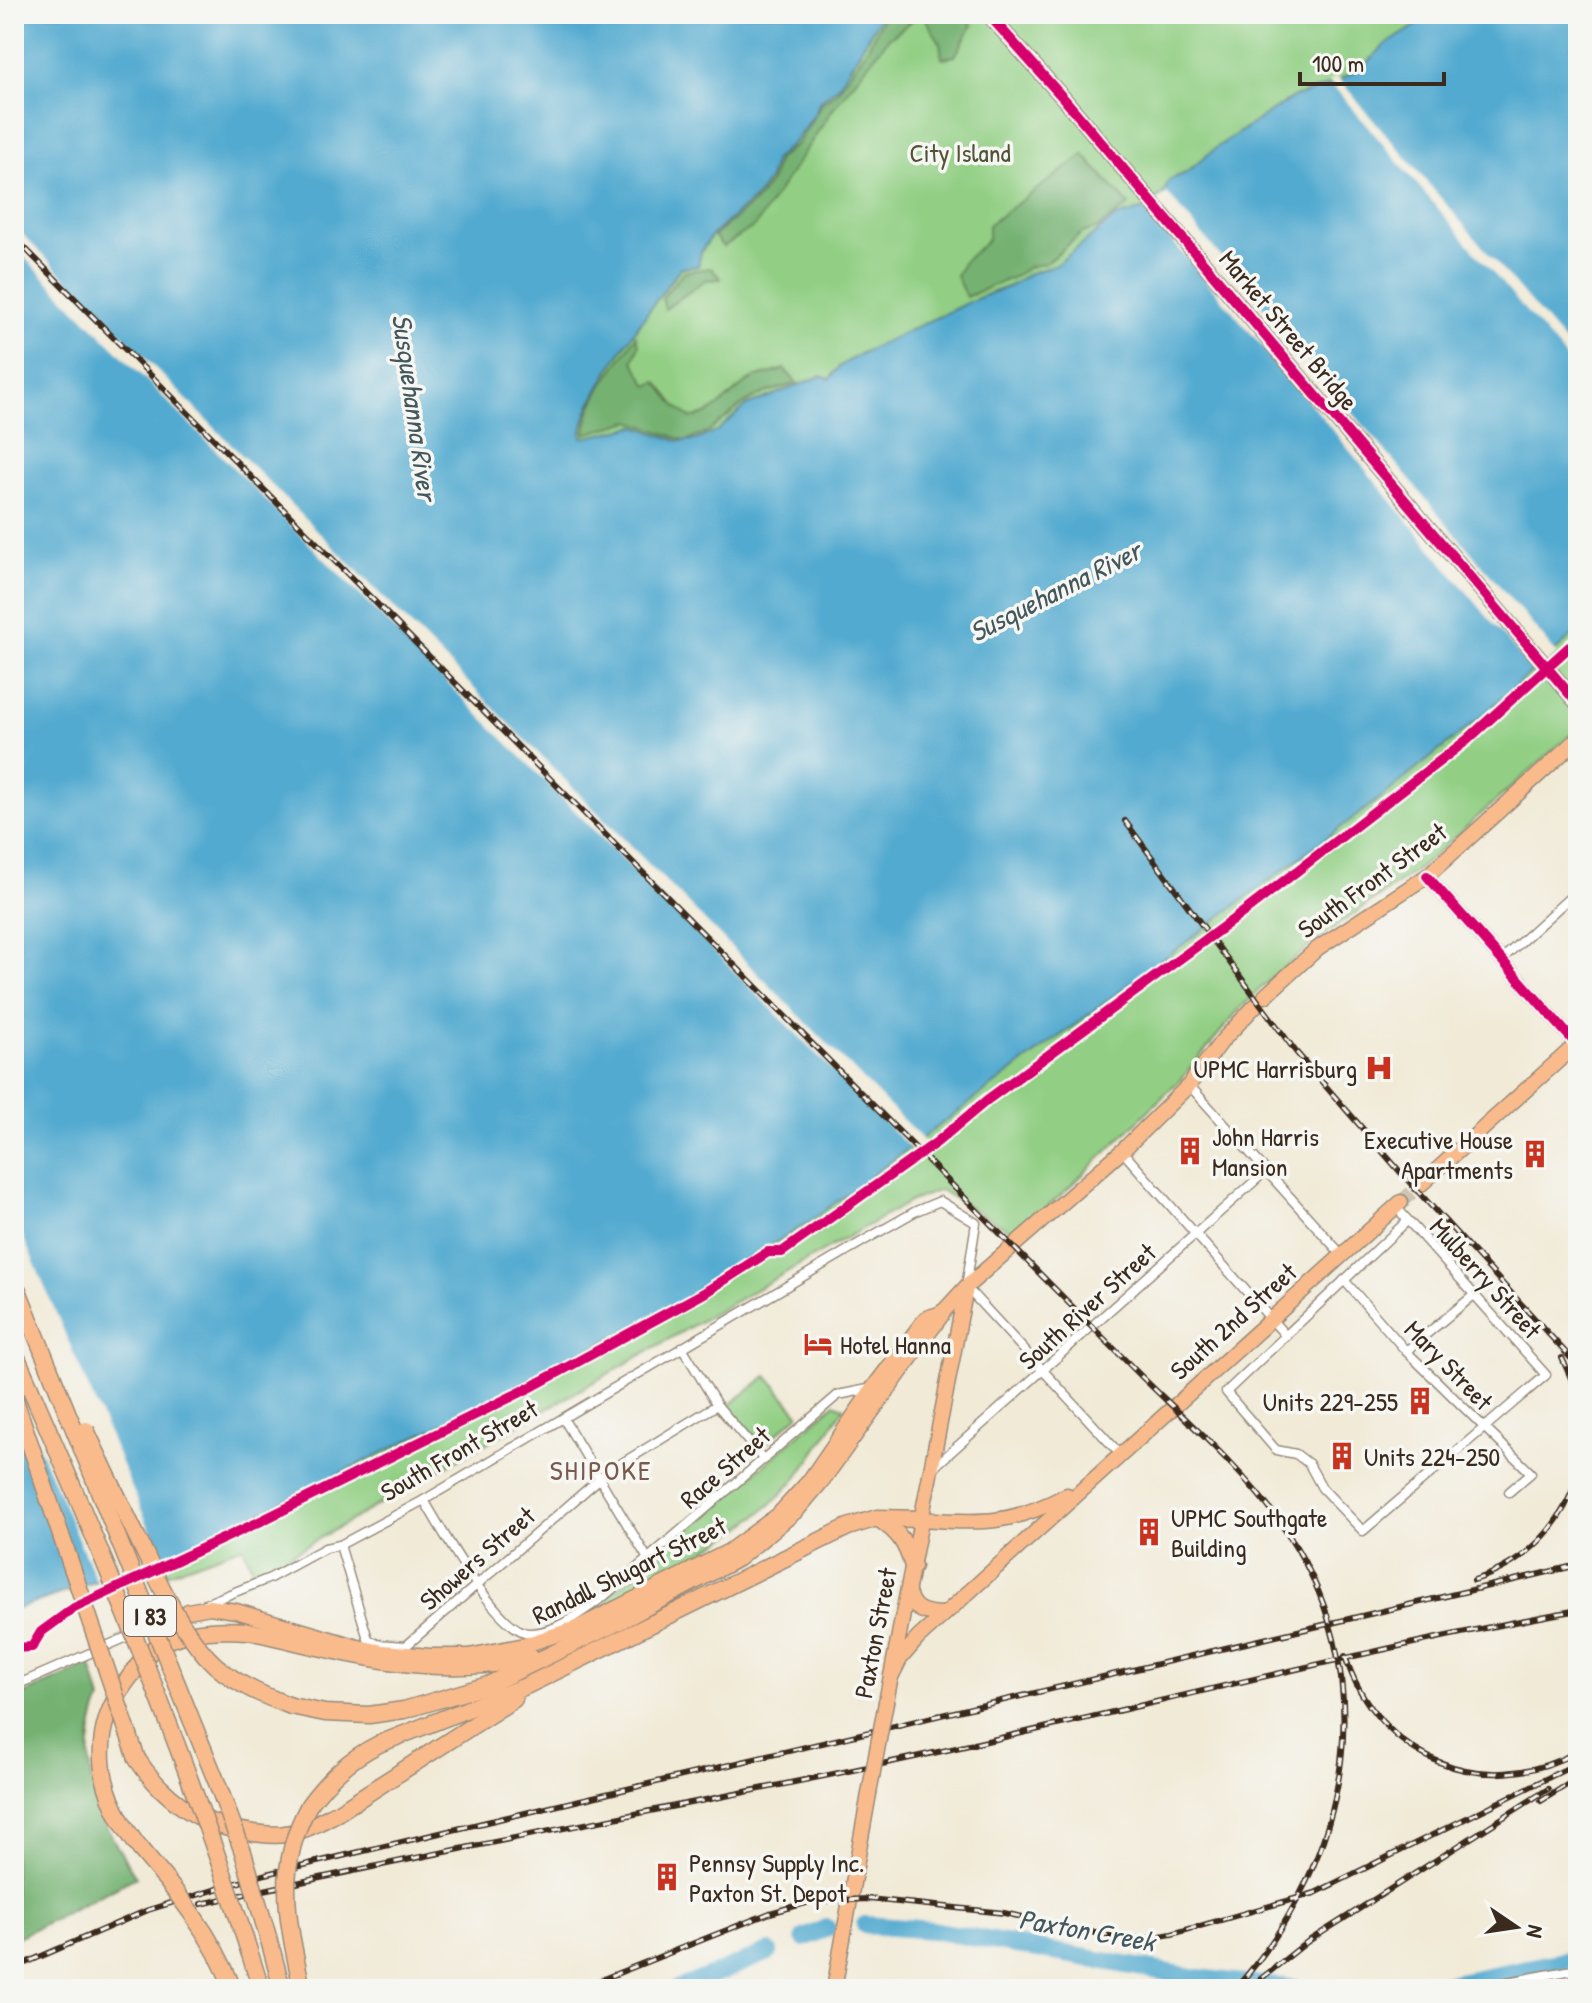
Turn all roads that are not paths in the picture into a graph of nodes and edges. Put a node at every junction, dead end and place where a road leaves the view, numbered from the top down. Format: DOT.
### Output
graph roads {
  1 [pos="988,14"];
  2 [pos="1578,704"];
  3 [pos="1578,739"];
  4 [pos="1427,876"];
  5 [pos="1578,890"];
  6 [pos="1502,959"];
  7 [pos="1578,1044"];
  8 [pos="1189,1085"];
  9 [pos="1122,1151"];
  10 [pos="1267,1170"];
  11 [pos="1419,1186"];
  12 [pos="1398,1204"];
  13 [pos="1407,1221"];
  14 [pos="1196,1235"];
  15 [pos="1342,1255"];
  16 [pos="1344,1280"];
  17 [pos="16,1284"];
  18 [pos="966,1287"];
  19 [pos="1474,1295"];
  20 [pos="942,1313"];
  21 [pos="1270,1319"];
  22 [pos="1286,1336"];
  23 [pos="682,1347"];
  24 [pos="14,1351"];
  25 [pos="1406,1351"];
  26 [pos="1044,1371"];
  27 [pos="873,1388"];
  28 [pos="14,1397"];
  29 [pos="717,1405"];
  30 [pos="563,1418"];
  31 [pos="1483,1428"];
  32 [pos="1120,1454"];
  33 [pos="764,1460"];
  34 [pos="932,1469"];
  35 [pos="1097,1475"];
  36 [pos="599,1480"];
  37 [pos="1509,1492"];
  38 [pos="424,1500"];
  39 [pos="877,1518"];
  40 [pos="923,1519"];
  41 [pos="340,1545"];
  42 [pos="648,1559"];
  43 [pos="913,1566"];
  44 [pos="476,1584"];
  45 [pos="908,1592"];
  46 [pos="188,1611"];
  47 [pos="944,1614"];
  48 [pos="555,1651"];
  49 [pos="582,1660"];
  50 [pos="891,1677"];
  51 [pos="14,1686"];
  52 [pos="1578,1969"];
  53 [pos="233,1989"];
  54 [pos="261,1989"];
  55 [pos="282,1989"];
  56 [pos="302,1989"];
  57 [pos="834,1989"];
  58 [pos="1470,1989"];
  1 -- 2 [label="main road, Market Street Bridge"];
  3 -- 4 [label="main road, South Front Street"];
  4 -- 6 [label="main road"];
  4 -- 8 [label="main road, South Front Street"];
  5 -- 6 [label="street"];
  6 -- 7 [label="main road"];
  7 -- 11 [label="main road"];
  8 -- 9 [label="main road, South Front Street"];
  8 -- 10 [label="street"];
  9 -- 14 [label="street"];
  9 -- 18 [label="main road, South Front Street"];
  10 -- 14 [label="street, South River Street"];
  10 -- 15 [label="street"];
  12 -- 13 [label="street, Mulberry Street"];
  12 -- 15 [label="main road, South 2nd Street"];
  13 -- 16 [label="street"];
  13 -- 19 [label="street, Mulberry Street"];
  14 -- 21 [label="street"];
  14 -- 26 [label="street, South River Street"];
  15 -- 21 [label="main road, South 2nd Street"];
  16 -- 22 [label="street"];
  16 -- 25 [label="street, Mary Street"];
  17 -- 48 [label="highway, bridge"];
  17 -- 55 [label="highway, I 83, bridge"];
  18 -- 20 [label="main road, South Front Street"];
  18 -- 23 [label="street, South Front Street"];
  18 -- 26 [label="street"];
  18 -- 34 [label="main road, Paxton Street"];
  19 -- 25 [label="street"];
  19 -- 31 [label="street, Mulberry Street"];
  20 -- 27 [label="main road, Randall Shugart Street"];
  20 -- 48 [label="highway"];
  21 -- 22 [label="street"];
  21 -- 32 [label="main road, South 2nd Street"];
  22 -- 31 [label="street"];
  23 -- 29 [label="street"];
  23 -- 30 [label="street, South Front Street"];
  24 -- 54 [label="highway, I 83, bridge"];
  25 -- 31 [label="street, Mary Street"];
  26 -- 32 [label="street"];
  26 -- 34 [label="street, South River Street"];
  27 -- 33 [label="street, Race Street"];
  27 -- 46 [label="main road, Randall Shugart Street"];
  28 -- 49 [label="highway, bridge"];
  29 -- 33 [label="street"];
  29 -- 36 [label="street, Showers Street"];
  30 -- 36 [label="street"];
  30 -- 38 [label="street, South Front Street"];
  31 -- 37 [label="street, Mary Street"];
  32 -- 35 [label="main road, South 2nd Street"];
  33 -- 42 [label="street, Race Street"];
  34 -- 40 [label="main road, Paxton Street"];
  35 -- 40 [label="main road, South 2nd Street"];
  35 -- 47 [label="main road, South 2nd Street"];
  36 -- 42 [label="street"];
  36 -- 44 [label="street, Showers Street"];
  38 -- 41 [label="street, South Front Street"];
  38 -- 44 [label="street"];
  39 -- 40 [label="highway"];
  39 -- 43 [label="highway"];
  39 -- 49 [label="highway"];
  40 -- 43 [label="main road, Paxton Street"];
  41 -- 44 [label="street, Showers Street"];
  41 -- 46 [label="street, South Front Street"];
  42 -- 44 [label="street, Race Street"];
  43 -- 45 [label="main road, Paxton Street"];
  45 -- 47 [label="main road"];
  45 -- 50 [label="main road, Paxton Street"];
  46 -- 51 [label="street, South Front Street"];
  47 -- 50 [label="main road, South 2nd Street"];
  48 -- 53 [label="highway, bridge"];
  49 -- 56 [label="highway, bridge"];
  50 -- 57 [label="main road, Paxton Street, bridge"];
  52 -- 58 [label="street"];
}
